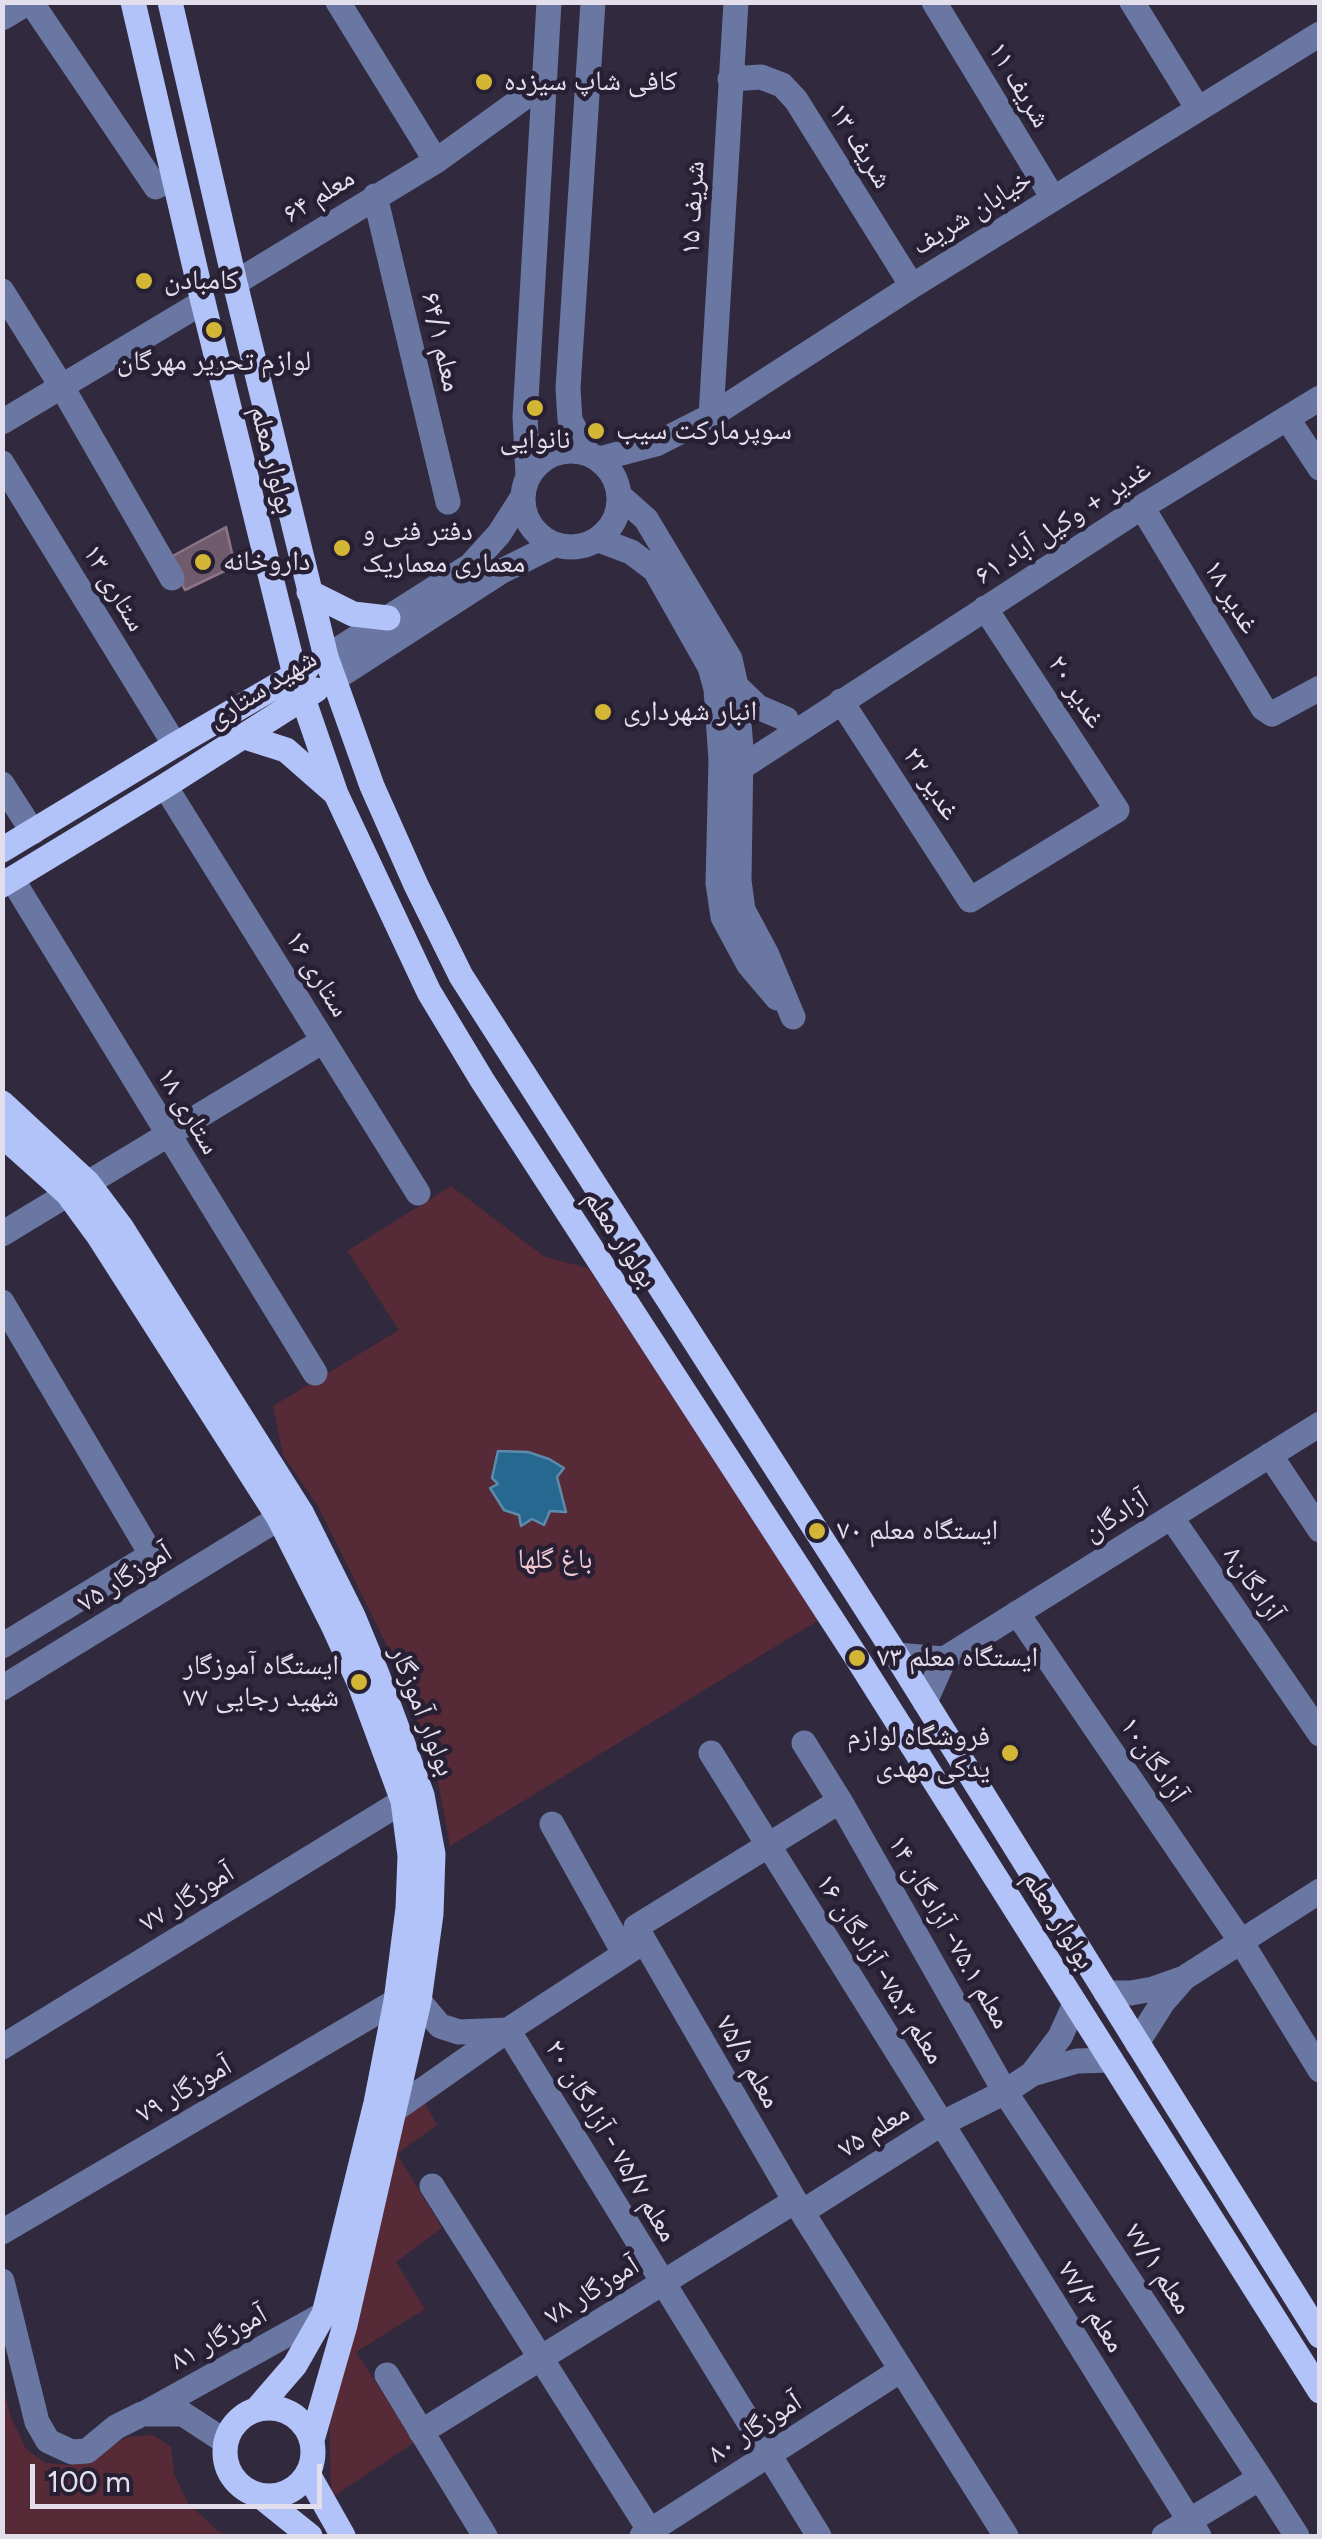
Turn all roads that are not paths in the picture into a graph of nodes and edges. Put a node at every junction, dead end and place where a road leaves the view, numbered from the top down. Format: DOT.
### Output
graph roads {
  1 [pos="30,2"];
  2 [pos="134,2"];
  3 [pos="170,2"];
  4 [pos="338,2"];
  5 [pos="594,2"];
  6 [pos="736,2"];
  7 [pos="934,2"];
  8 [pos="1132,2"];
  9 [pos="547,4"];
  10 [pos="2,18"];
  11 [pos="1320,34"];
  12 [pos="730,79"];
  13 [pos="544,83"];
  14 [pos="1198,109"];
  15 [pos="436,161"];
  16 [pos="156,187"];
  17 [pos="375,196"];
  18 [pos="1053,198"];
  19 [pos="235,284"];
  20 [pos="912,286"];
  21 [pos="2,291"];
  22 [pos="203,302"];
  23 [pos="62,387"];
  24 [pos="1320,398"];
  25 [pos="711,416"];
  26 [pos="1287,418"];
  27 [pos="2,422"];
  28 [pos="656,444"];
  29 [pos="593,456"];
  30 [pos="2,463"];
  31 [pos="1320,468"];
  32 [pos="525,486"];
  33 [pos="620,492"];
  34 [pos="448,502"];
  35 [pos="1142,507"];
  36 [pos="599,540"];
  37 [pos="554,545"];
  38 [pos="172,578"];
  39 [pos="310,592"];
  40 [pos="985,608"];
  41 [pos="388,618"];
  42 [pos="330,668"];
  43 [pos="736,686"];
  44 [pos="298,687"];
  45 [pos="1320,688"];
  46 [pos="841,701"];
  47 [pos="786,719"];
  48 [pos="242,736"];
  49 [pos="175,745"];
  50 [pos="735,758"];
  51 [pos="2,784"];
  52 [pos="165,786"];
  53 [pos="336,794"];
  54 [pos="33,832"];
  55 [pos="2,850"];
  56 [pos="7,882"];
  57 [pos="970,900"];
  58 [pos="323,1040"];
  59 [pos="2,1103"];
  60 [pos="167,1134"];
  61 [pos="2,1135"];
  62 [pos="78,1188"];
  63 [pos="418,1192"];
  64 [pos="2,1234"];
  65 [pos="2,1302"];
  66 [pos="315,1373"];
  67 [pos="1320,1424"];
  68 [pos="1270,1455"];
  69 [pos="1171,1517"];
  70 [pos="279,1518"];
  71 [pos="1320,1530"];
  72 [pos="1017,1613"];
  73 [pos="2,1646"];
  74 [pos="896,1655"];
  75 [pos="944,1659"];
  76 [pos="2,1688"];
  77 [pos="925,1702"];
  78 [pos="1320,1734"];
  79 [pos="804,1743"];
  80 [pos="711,1753"];
  81 [pos="840,1800"];
  82 [pos="403,1801"];
  83 [pos="552,1824"];
  84 [pos="768,1845"];
  85 [pos="1320,1892"];
  86 [pos="1240,1940"];
  87 [pos="634,1947"];
  88 [pos="1184,1978"];
  89 [pos="1106,1992"];
  90 [pos="408,2001"];
  91 [pos="1075,2004"];
  92 [pos="508,2030"];
  93 [pos="1137,2043"];
  94 [pos="2,2047"];
  95 [pos="1110,2060"];
  96 [pos="1320,2070"];
  97 [pos="1032,2074"];
  98 [pos="1005,2092"];
  99 [pos="396,2108"];
  100 [pos="942,2124"];
  101 [pos="432,2186"];
  102 [pos="799,2206"];
  103 [pos="2,2232"];
  104 [pos="2,2282"];
  105 [pos="662,2283"];
  106 [pos="324,2314"];
  107 [pos="1320,2336"];
  108 [pos="540,2358"];
  109 [pos="901,2370"];
  110 [pos="387,2376"];
  111 [pos="1320,2390"];
  112 [pos="257,2409"];
  113 [pos="142,2414"];
  114 [pos="421,2432"];
  115 [pos="312,2440"];
  116 [pos="226,2442"];
  117 [pos="769,2455"];
  118 [pos="308,2474"];
  119 [pos="1260,2478"];
  120 [pos="259,2495"];
  121 [pos="1194,2529"];
  122 [pos="646,2534"];
  123 [pos="310,2536"];
  124 [pos="344,2536"];
  125 [pos="484,2536"];
  126 [pos="819,2536"];
  127 [pos="1006,2536"];
  128 [pos="1164,2536"];
  129 [pos="1297,2536"];
  1 -- 10 [label="street"];
  1 -- 16 [label="street"];
  2 -- 22 [label="main road, بولوار معلم"];
  3 -- 19 [label="main road, بولوار معلم"];
  4 -- 15 [label="street"];
  5 -- 29 [label="street"];
  6 -- 12 [label="street, شریف ۱۵"];
  7 -- 18 [label="street, شریف ۱۱"];
  8 -- 14 [label="street"];
  9 -- 13 [label="street"];
  11 -- 14 [label="street, خیابان شریف"];
  12 -- 20 [label="street, شریف ۱۳"];
  12 -- 25 [label="street, شریف ۱۵"];
  13 -- 15 [label="street, معلم ۶۴"];
  13 -- 32 [label="street"];
  14 -- 18 [label="street, خیابان شریف"];
  15 -- 17 [label="street, معلم ۶۴"];
  17 -- 19 [label="street, معلم ۶۴"];
  17 -- 34 [label="street, معلم ۶۴/۱"];
  18 -- 20 [label="street, خیابان شریف"];
  19 -- 39 [label="main road, بولوار معلم"];
  20 -- 25 [label="street, خیابان شریف"];
  21 -- 23 [label="street"];
  22 -- 23 [label="street"];
  22 -- 44 [label="main road, بولوار معلم"];
  23 -- 27 [label="street"];
  23 -- 38 [label="street"];
  24 -- 26 [label="street, غدیر + وکیل آباد ۶۱"];
  25 -- 28 [label="street, خیابان شریف"];
  26 -- 31 [label="street"];
  26 -- 35 [label="street, غدیر + وکیل آباد ۶۱"];
  28 -- 29 [label="street, خیابان شریف"];
  28 -- 33 [label="street, خیابان شریف"];
  29 -- 32 [label="street"];
  29 -- 33 [label="street"];
  30 -- 49 [label="street, ستاری ۱۳"];
  32 -- 37 [label="street"];
  32 -- 41 [label="street, شهید ستاری"];
  33 -- 36 [label="street"];
  33 -- 43 [label="street"];
  35 -- 40 [label="street, غدیر + وکیل آباد ۶۱"];
  35 -- 45 [label="street, غدیر ۱۸"];
  36 -- 37 [label="street"];
  36 -- 50 [label="street"];
  37 -- 42 [label="street, شهید ستاری"];
  39 -- 41 [label="main road"];
  39 -- 42 [label="main road, بولوار معلم"];
  40 -- 46 [label="street, غدیر + وکیل آباد ۶۱"];
  40 -- 57 [label="street, غدیر ۲۰"];
  41 -- 42 [label="street, شهید ستاری"];
  42 -- 44 [label="main road, شهید ستاری"];
  42 -- 74 [label="main road, بولوار معلم"];
  43 -- 47 [label="street"];
  43 -- 50 [label="street"];
  44 -- 48 [label="main road, شهید ستاری"];
  44 -- 49 [label="main road, شهید ستاری"];
  44 -- 53 [label="main road, بولوار معلم"];
  46 -- 47 [label="street"];
  46 -- 50 [label="street"];
  46 -- 57 [label="street, غدیر ۲۲"];
  47 -- 50 [label="street"];
  48 -- 52 [label="main road, شهید ستاری"];
  48 -- 53 [label="main road"];
  49 -- 54 [label="main road, شهید ستاری"];
  50 -- 50 [label="street"];
  51 -- 54 [label="street"];
  52 -- 56 [label="main road, شهید ستاری"];
  52 -- 58 [label="street, ستاری ۱۶"];
  53 -- 91 [label="main road, بولوار معلم"];
  54 -- 55 [label="main road, شهید ستاری"];
  56 -- 60 [label="street, ستاری ۱۸"];
  58 -- 60 [label="street"];
  58 -- 63 [label="street, ستاری ۱۶"];
  59 -- 62 [label="main road, بولوار آموزگار"];
  60 -- 62 [label="street"];
  60 -- 66 [label="street, ستاری ۱۸"];
  61 -- 62 [label="main road, بولوار آموزگار"];
  62 -- 64 [label="street"];
  62 -- 70 [label="main road, بولوار آموزگار"];
  62 -- 90 [label="main road, بولوار آموزگار"];
  65 -- 73 [label="street"];
  67 -- 68 [label="street, آزادگان"];
  68 -- 69 [label="street, آزادگان"];
  68 -- 71 [label="street"];
  69 -- 72 [label="street, آزادگان"];
  69 -- 78 [label="street, آزادگان۸"];
  70 -- 76 [label="street, آموزگار ۷۵"];
  70 -- 82 [label="main road, بولوار آموزگار"];
  72 -- 75 [label="street, آزادگان"];
  72 -- 86 [label="street, آزادگان۱۰"];
  74 -- 75 [label="street"];
  74 -- 77 [label="main road, بولوار معلم"];
  75 -- 77 [label="street"];
  77 -- 89 [label="main road, بولوار معلم"];
  79 -- 81 [label="street, معلم ۷۵.۱- آزادگان ۱۴"];
  80 -- 84 [label="street, معلم ۷۵.۳- آزادگان ۱۶"];
  81 -- 84 [label="street"];
  81 -- 98 [label="street, معلم ۷۵.۱- آزادگان ۱۴"];
  82 -- 90 [label="main road, بولوار آموزگار"];
  82 -- 94 [label="street, ۷۷ آموزگار"];
  83 -- 87 [label="street, معلم ۷۵/۵"];
  84 -- 87 [label="street"];
  84 -- 100 [label="street, معلم ۷۵.۳- آزادگان ۱۶"];
  85 -- 86 [label="street"];
  86 -- 88 [label="street"];
  86 -- 96 [label="street, آزادگان۱۰"];
  87 -- 92 [label="street"];
  87 -- 102 [label="street, معلم ۷۵/۵"];
  88 -- 89 [label="street"];
  88 -- 93 [label="street"];
  89 -- 93 [label="main road, بولوار معلم"];
  90 -- 92 [label="street"];
  90 -- 99 [label="main road, بولوار آموزگار"];
  90 -- 103 [label="street, ۷۹ آموزگار"];
  90 -- 106 [label="main road, بولوار آموزگار"];
  91 -- 95 [label="main road, بولوار معلم"];
  91 -- 97 [label="street"];
  92 -- 99 [label="street"];
  92 -- 105 [label="street, معلم ۷۵/۷ - آزادگان ۲۰"];
  93 -- 107 [label="main road, بولوار معلم"];
  95 -- 97 [label="street"];
  95 -- 111 [label="main road, بولوار معلم"];
  97 -- 98 [label="street, معلم ۷۵"];
  98 -- 100 [label="street, معلم ۷۵"];
  98 -- 119 [label="street, معلم ۷۷/۱"];
  99 -- 115 [label="main road, بولوار آموزگار"];
  100 -- 102 [label="street, معلم ۷۵"];
  100 -- 121 [label="street, معلم ۷۷/۳"];
  101 -- 108 [label="street"];
  102 -- 105 [label="street, آموزگار ۷۸"];
  102 -- 109 [label="street, معلم ۷۵/۵"];
  104 -- 113 [label="street, ۸۱ آموزگار"];
  105 -- 108 [label="street, آموزگار ۷۸"];
  105 -- 117 [label="street, معلم ۷۵/۷ - آزادگان ۲۰"];
  106 -- 112 [label="main road, بولوار آموزگار"];
  106 -- 113 [label="street, ۸۱ آموزگار"];
  108 -- 114 [label="street, آموزگار ۷۸"];
  108 -- 122 [label="street"];
  109 -- 117 [label="street, آموزگار ۸۰"];
  109 -- 127 [label="street, معلم ۷۵/۵"];
  110 -- 114 [label="street"];
  112 -- 115 [label="main road"];
  112 -- 116 [label="main road"];
  113 -- 116 [label="street"];
  114 -- 125 [label="street"];
  115 -- 118 [label="main road"];
  116 -- 120 [label="main road"];
  117 -- 122 [label="street, آموزگار ۸۰"];
  117 -- 126 [label="street, معلم ۷۵/۷ - آزادگان ۲۰"];
  118 -- 120 [label="main road"];
  118 -- 124 [label="main road"];
  119 -- 121 [label="street"];
  119 -- 129 [label="street, معلم ۷۷/۱"];
  120 -- 123 [label="main road"];
  121 -- 128 [label="street"];
}
